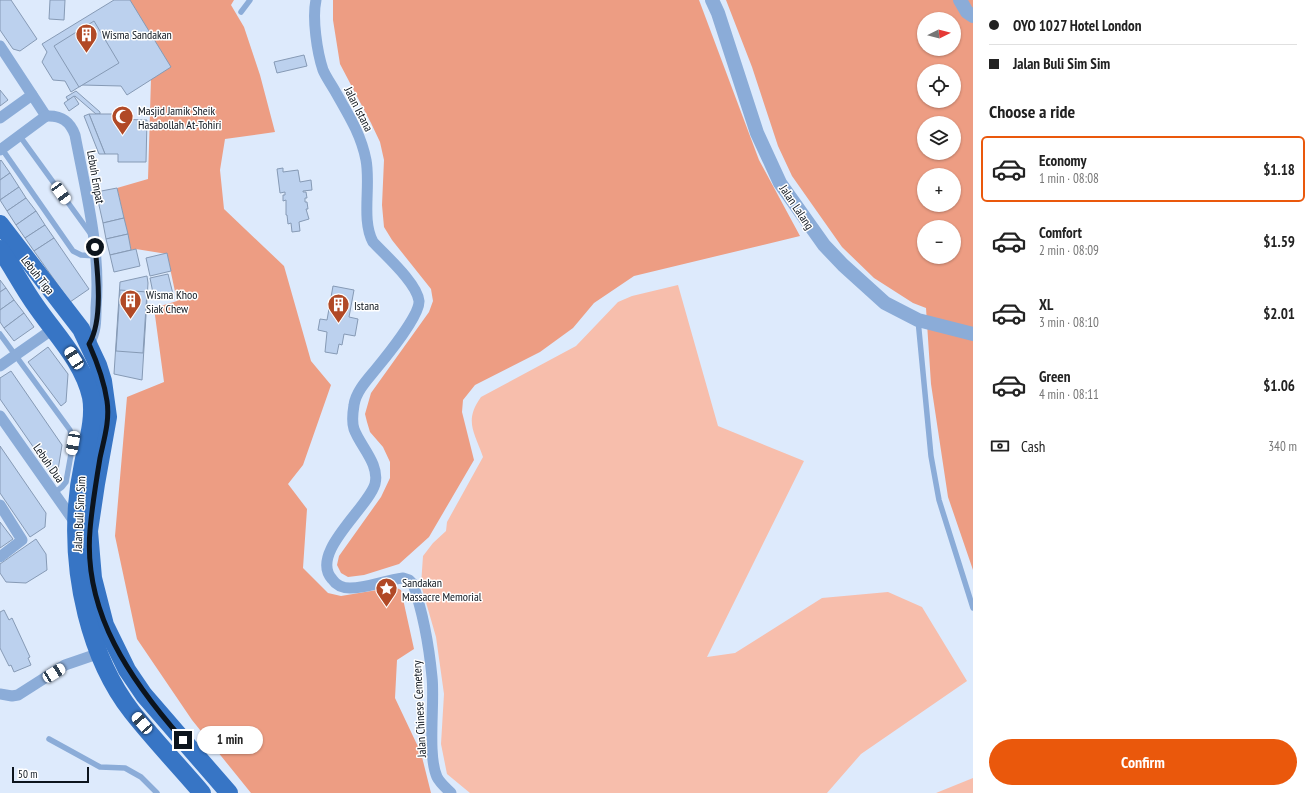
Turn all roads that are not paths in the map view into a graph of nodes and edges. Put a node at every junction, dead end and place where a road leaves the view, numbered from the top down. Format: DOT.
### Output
graph roads {
  1 [pos="250,0"];
  2 [pos="316,0"];
  3 [pos="712,0"];
  4 [pos="960,0"];
  5 [pos="241,12"];
  6 [pos="973,16"];
  7 [pos="0,46"];
  8 [pos="32,95"];
  9 [pos="46,116"];
  10 [pos="0,118"];
  11 [pos="19,135"];
  12 [pos="1,149"];
  13 [pos="0,224"];
  14 [pos="369,234"];
  15 [pos="95,239"];
  16 [pos="0,249"];
  17 [pos="96,256"];
  18 [pos="918,320"];
  19 [pos="77,325"];
  20 [pos="53,329"];
  21 [pos="0,334"];
  22 [pos="973,334"];
  23 [pos="89,344"];
  24 [pos="15,355"];
  25 [pos="0,366"];
  26 [pos="0,416"];
  27 [pos="54,493"];
  28 [pos="0,505"];
  29 [pos="76,524"];
  30 [pos="0,557"];
  31 [pos="973,608"];
  32 [pos="100,652"];
  33 [pos="0,694"];
  34 [pos="48,739"];
  35 [pos="157,793"];
  36 [pos="202,793"];
  37 [pos="229,793"];
  38 [pos="451,793"];
  1 -- 5 [label="lane"];
  2 -- 14 [label="street, Jalan Istana"];
  3 -- 18 [label="street, Jalan Lalang"];
  4 -- 6 [label="street"];
  7 -- 8 [label="street"];
  8 -- 9 [label="street"];
  8 -- 10 [label="street"];
  9 -- 11 [label="street"];
  9 -- 15 [label="street, Lebuh Empat"];
  11 -- 12 [label="street"];
  11 -- 15 [label="lane"];
  12 -- 17 [label="lane"];
  13 -- 19 [label="main road, Lebuh Tiga"];
  14 -- 38 [label="street, Jalan Chinese Cemetery"];
  15 -- 17 [label="street, Lebuh Empat"];
  16 -- 20 [label="main road, Lebuh Tiga"];
  17 -- 23 [label="street, Lebuh Empat"];
  18 -- 22 [label="street, Jalan Lalang"];
  18 -- 31 [label="lane"];
  19 -- 20 [label="main road"];
  19 -- 23 [label="main road, Jalan Buli Sim Sim"];
  20 -- 24 [label="street"];
  20 -- 29 [label="main road, Jalan Buli Sim Sim"];
  21 -- 24 [label="lane"];
  23 -- 37 [label="main road, Jalan Buli Sim Sim"];
  24 -- 25 [label="street"];
  24 -- 27 [label="lane"];
  26 -- 27 [label="street, Lebuh Dua"];
  27 -- 29 [label="street, Lebuh Dua"];
  28 -- 30 [label="street"];
  29 -- 32 [label="main road, Jalan Buli Sim Sim"];
  32 -- 33 [label="street"];
  32 -- 36 [label="main road, Jalan Buli Sim Sim"];
  34 -- 35 [label="lane"];
}
